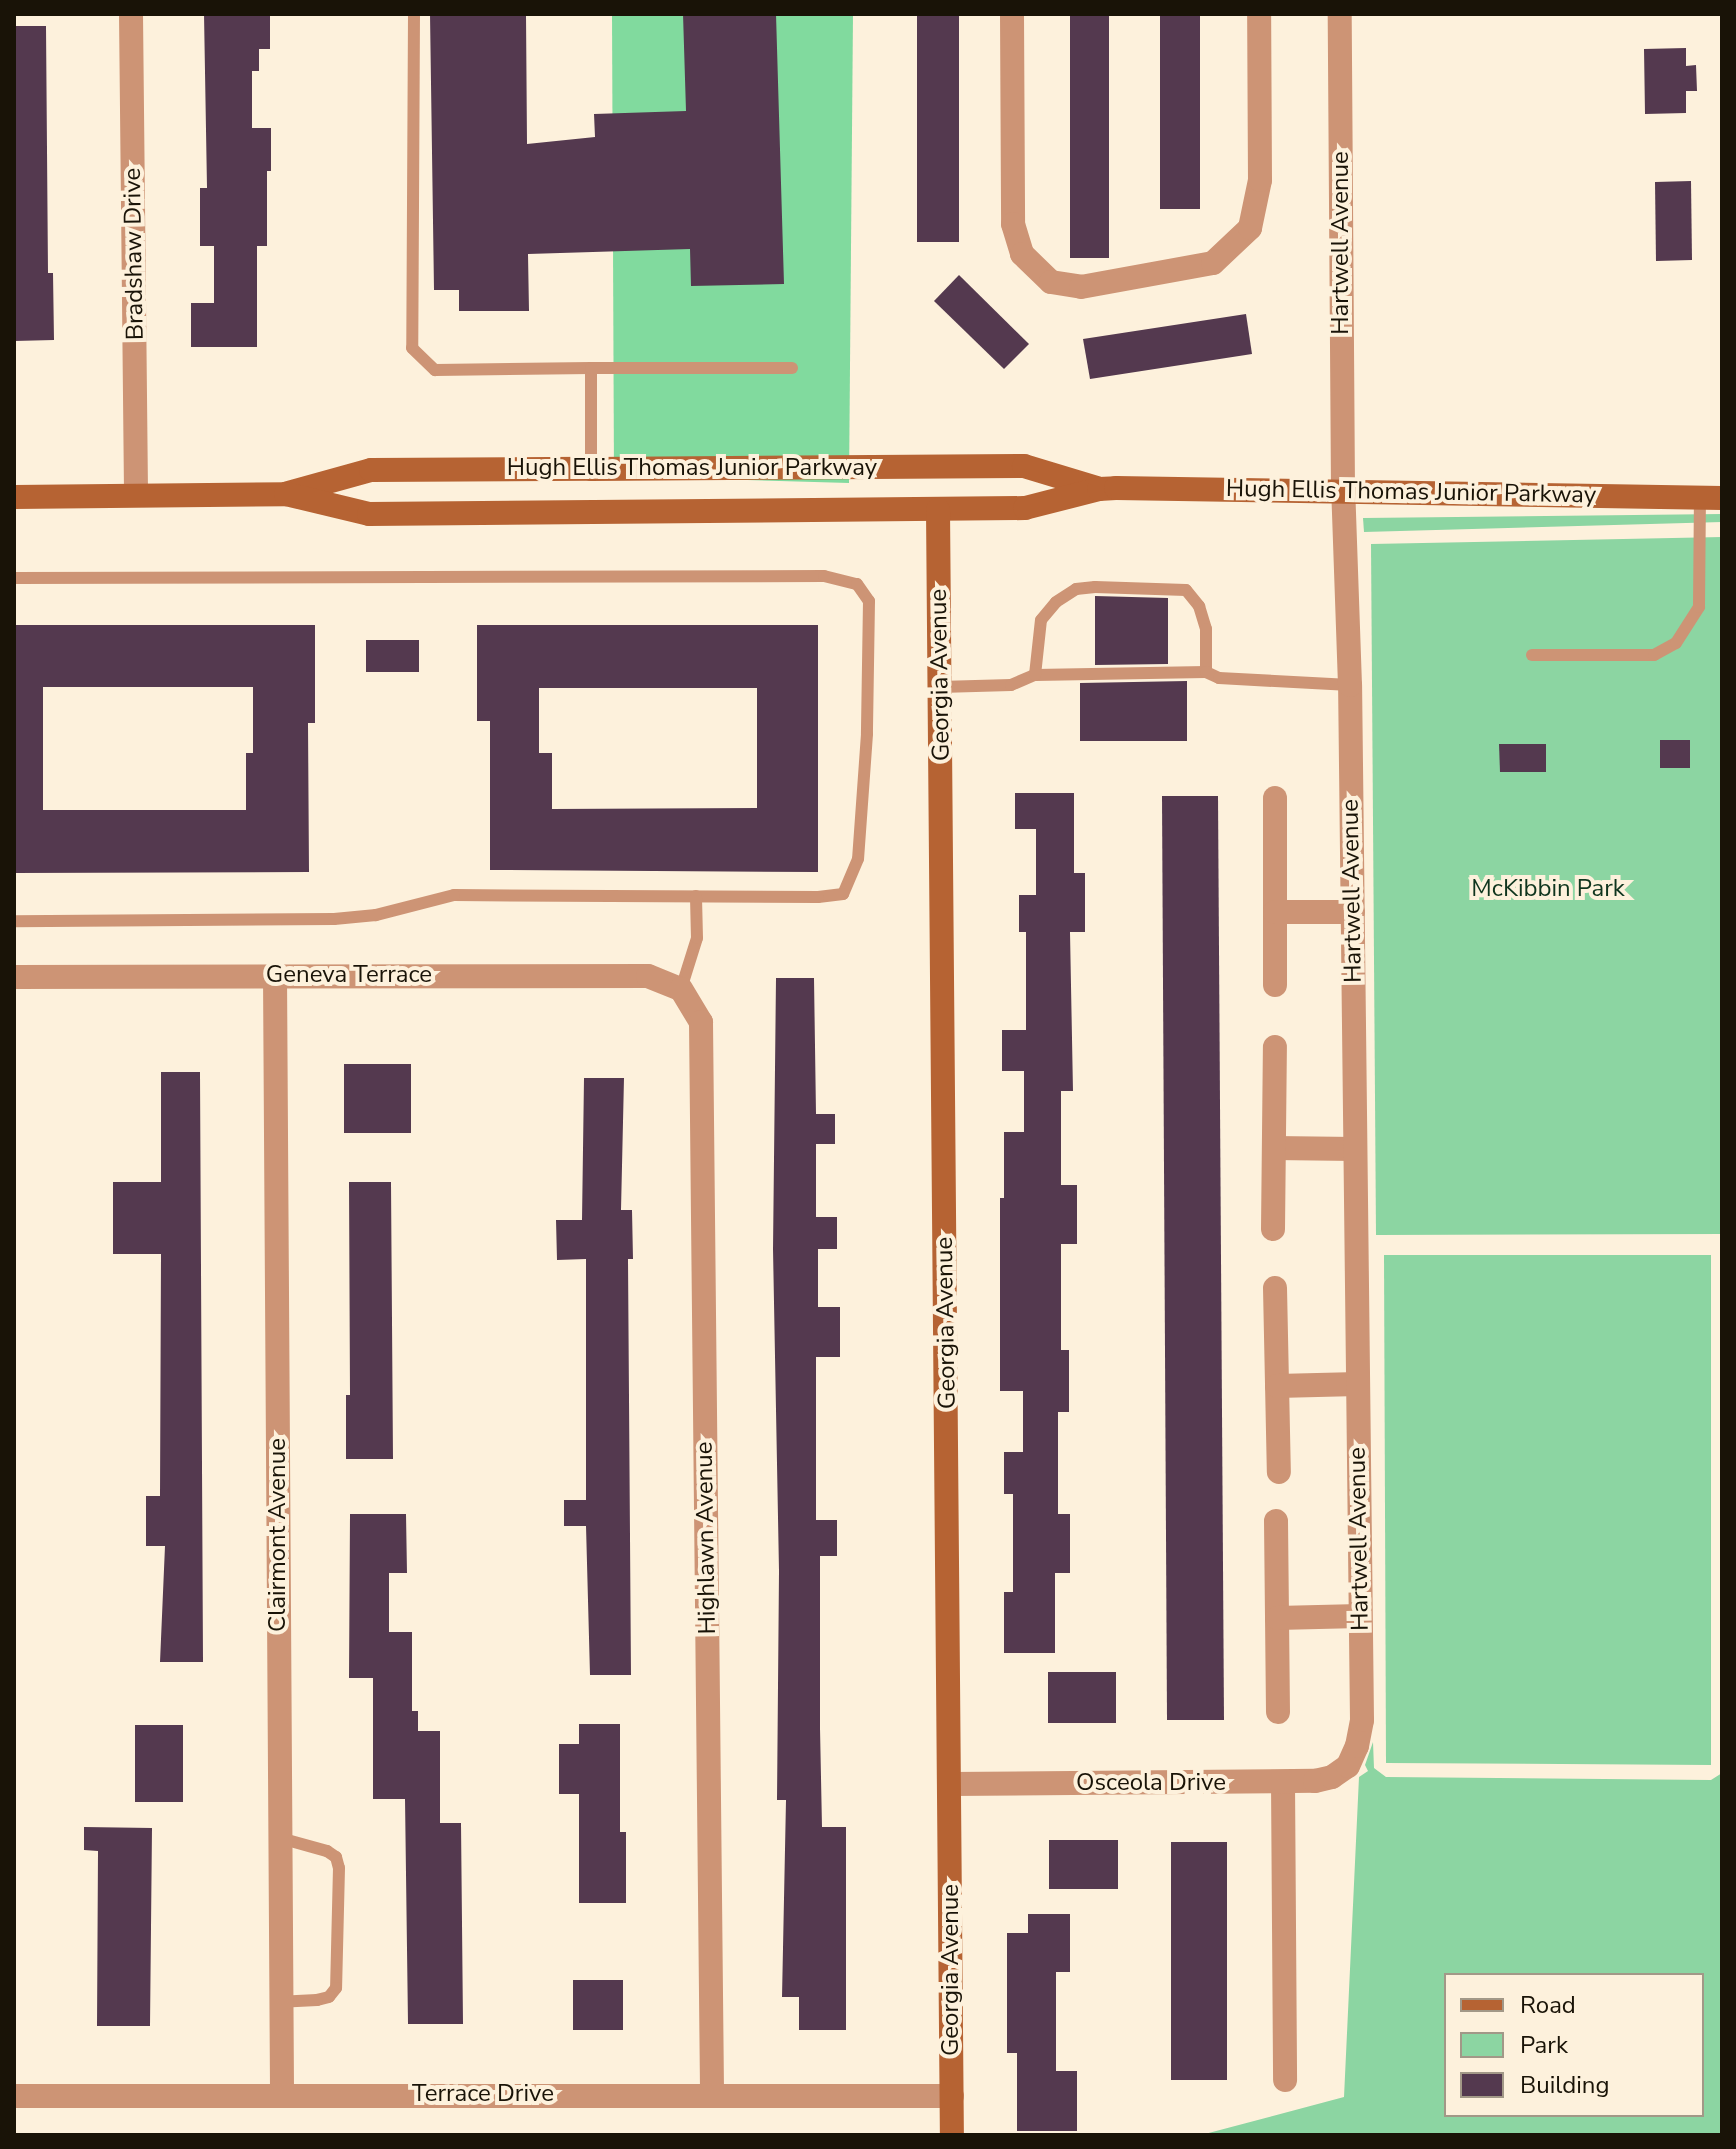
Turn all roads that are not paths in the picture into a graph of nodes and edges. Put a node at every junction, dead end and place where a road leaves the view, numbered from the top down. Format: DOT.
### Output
graph roads {
  1 [pos="131,14"];
  2 [pos="414,14"];
  3 [pos="1012,14"];
  4 [pos="1259,14"];
  5 [pos="1340,14"];
  6 [pos="591,368"];
  7 [pos="792,368"];
  8 [pos="591,469"];
  9 [pos="1099,489"];
  10 [pos="1343,489"];
  11 [pos="286,494"];
  12 [pos="136,495"];
  13 [pos="14,497"];
  14 [pos="1711,498"];
  15 [pos="938,510"];
  16 [pos="14,578"];
  17 [pos="1532,655"];
  18 [pos="1206,672"];
  19 [pos="1035,675"];
  20 [pos="1350,685"];
  21 [pos="940,687"];
  22 [pos="1275,798"];
  23 [pos="696,896"];
  24 [pos="1275,912"];
  25 [pos="1353,912"];
  26 [pos="14,921"];
  27 [pos="275,975"];
  28 [pos="14,977"];
  29 [pos="1275,985"];
  30 [pos="681,989"];
  31 [pos="1275,1047"];
  32 [pos="1274,1148"];
  33 [pos="1355,1149"];
  34 [pos="1273,1229"];
  35 [pos="1275,1288"];
  36 [pos="1358,1384"];
  37 [pos="1277,1386"];
  38 [pos="1279,1472"];
  39 [pos="1276,1521"];
  40 [pos="1360,1616"];
  41 [pos="1277,1618"];
  42 [pos="1278,1712"];
  43 [pos="1348,1766"];
  44 [pos="1283,1782"];
  45 [pos="951,1784"];
  46 [pos="280,1838"];
  47 [pos="282,2002"];
  48 [pos="1285,2080"];
  49 [pos="712,2094"];
  50 [pos="282,2095"];
  51 [pos="14,2096"];
  52 [pos="952,2096"];
  53 [pos="952,2135"];
  1 -- 12 [label="street, Bradshaw Drive"];
  2 -- 6 [label="lane"];
  3 -- 4 [label="street"];
  5 -- 10 [label="street, Hartwell Avenue"];
  6 -- 7 [label="lane"];
  6 -- 8 [label="lane"];
  8 -- 9 [label="main road, Hugh Ellis Thomas Junior Parkway"];
  8 -- 11 [label="main road, Hugh Ellis Thomas Junior Parkway"];
  9 -- 10 [label="main road, Hugh Ellis Thomas Junior Parkway"];
  9 -- 15 [label="main road, Hugh Ellis Thomas Junior Parkway"];
  10 -- 14 [label="main road, Hugh Ellis Thomas Junior Parkway"];
  10 -- 20 [label="street, Hartwell Avenue"];
  11 -- 12 [label="main road, Hugh Ellis Thomas Junior Parkway"];
  11 -- 15 [label="main road, Hugh Ellis Thomas Junior Parkway"];
  12 -- 13 [label="main road, Hugh Ellis Thomas Junior Parkway"];
  14 -- 17 [label="lane"];
  15 -- 21 [label="main road, Georgia Avenue"];
  16 -- 23 [label="lane"];
  18 -- 19 [label="lane"];
  18 -- 19 [label="lane"];
  18 -- 20 [label="lane"];
  19 -- 21 [label="lane"];
  20 -- 25 [label="street, Hartwell Avenue"];
  21 -- 45 [label="main road, Georgia Avenue"];
  22 -- 24 [label="street"];
  23 -- 26 [label="lane"];
  23 -- 30 [label="lane"];
  24 -- 25 [label="street"];
  24 -- 29 [label="street"];
  25 -- 33 [label="street, Hartwell Avenue"];
  27 -- 28 [label="street, Geneva Terrace"];
  27 -- 30 [label="street, Geneva Terrace"];
  27 -- 46 [label="street, Clairmont Avenue"];
  30 -- 49 [label="street, Highlawn Avenue"];
  31 -- 32 [label="street"];
  32 -- 33 [label="street"];
  32 -- 34 [label="street"];
  33 -- 36 [label="street, Hartwell Avenue"];
  35 -- 37 [label="street"];
  36 -- 37 [label="street"];
  36 -- 40 [label="street, Hartwell Avenue"];
  37 -- 38 [label="street"];
  39 -- 41 [label="street"];
  40 -- 41 [label="street"];
  40 -- 43 [label="street, Hartwell Avenue"];
  41 -- 42 [label="street"];
  43 -- 44 [label="street, Osceola Drive"];
  44 -- 45 [label="street, Osceola Drive"];
  44 -- 48 [label="street"];
  45 -- 52 [label="main road, Georgia Avenue"];
  46 -- 47 [label="street, Clairmont Avenue"];
  46 -- 47 [label="lane"];
  47 -- 50 [label="street, Clairmont Avenue"];
  49 -- 50 [label="street, Terrace Drive"];
  49 -- 52 [label="street, Terrace Drive"];
  50 -- 51 [label="street, Terrace Drive"];
  52 -- 53 [label="main road, Georgia Avenue"];
}
